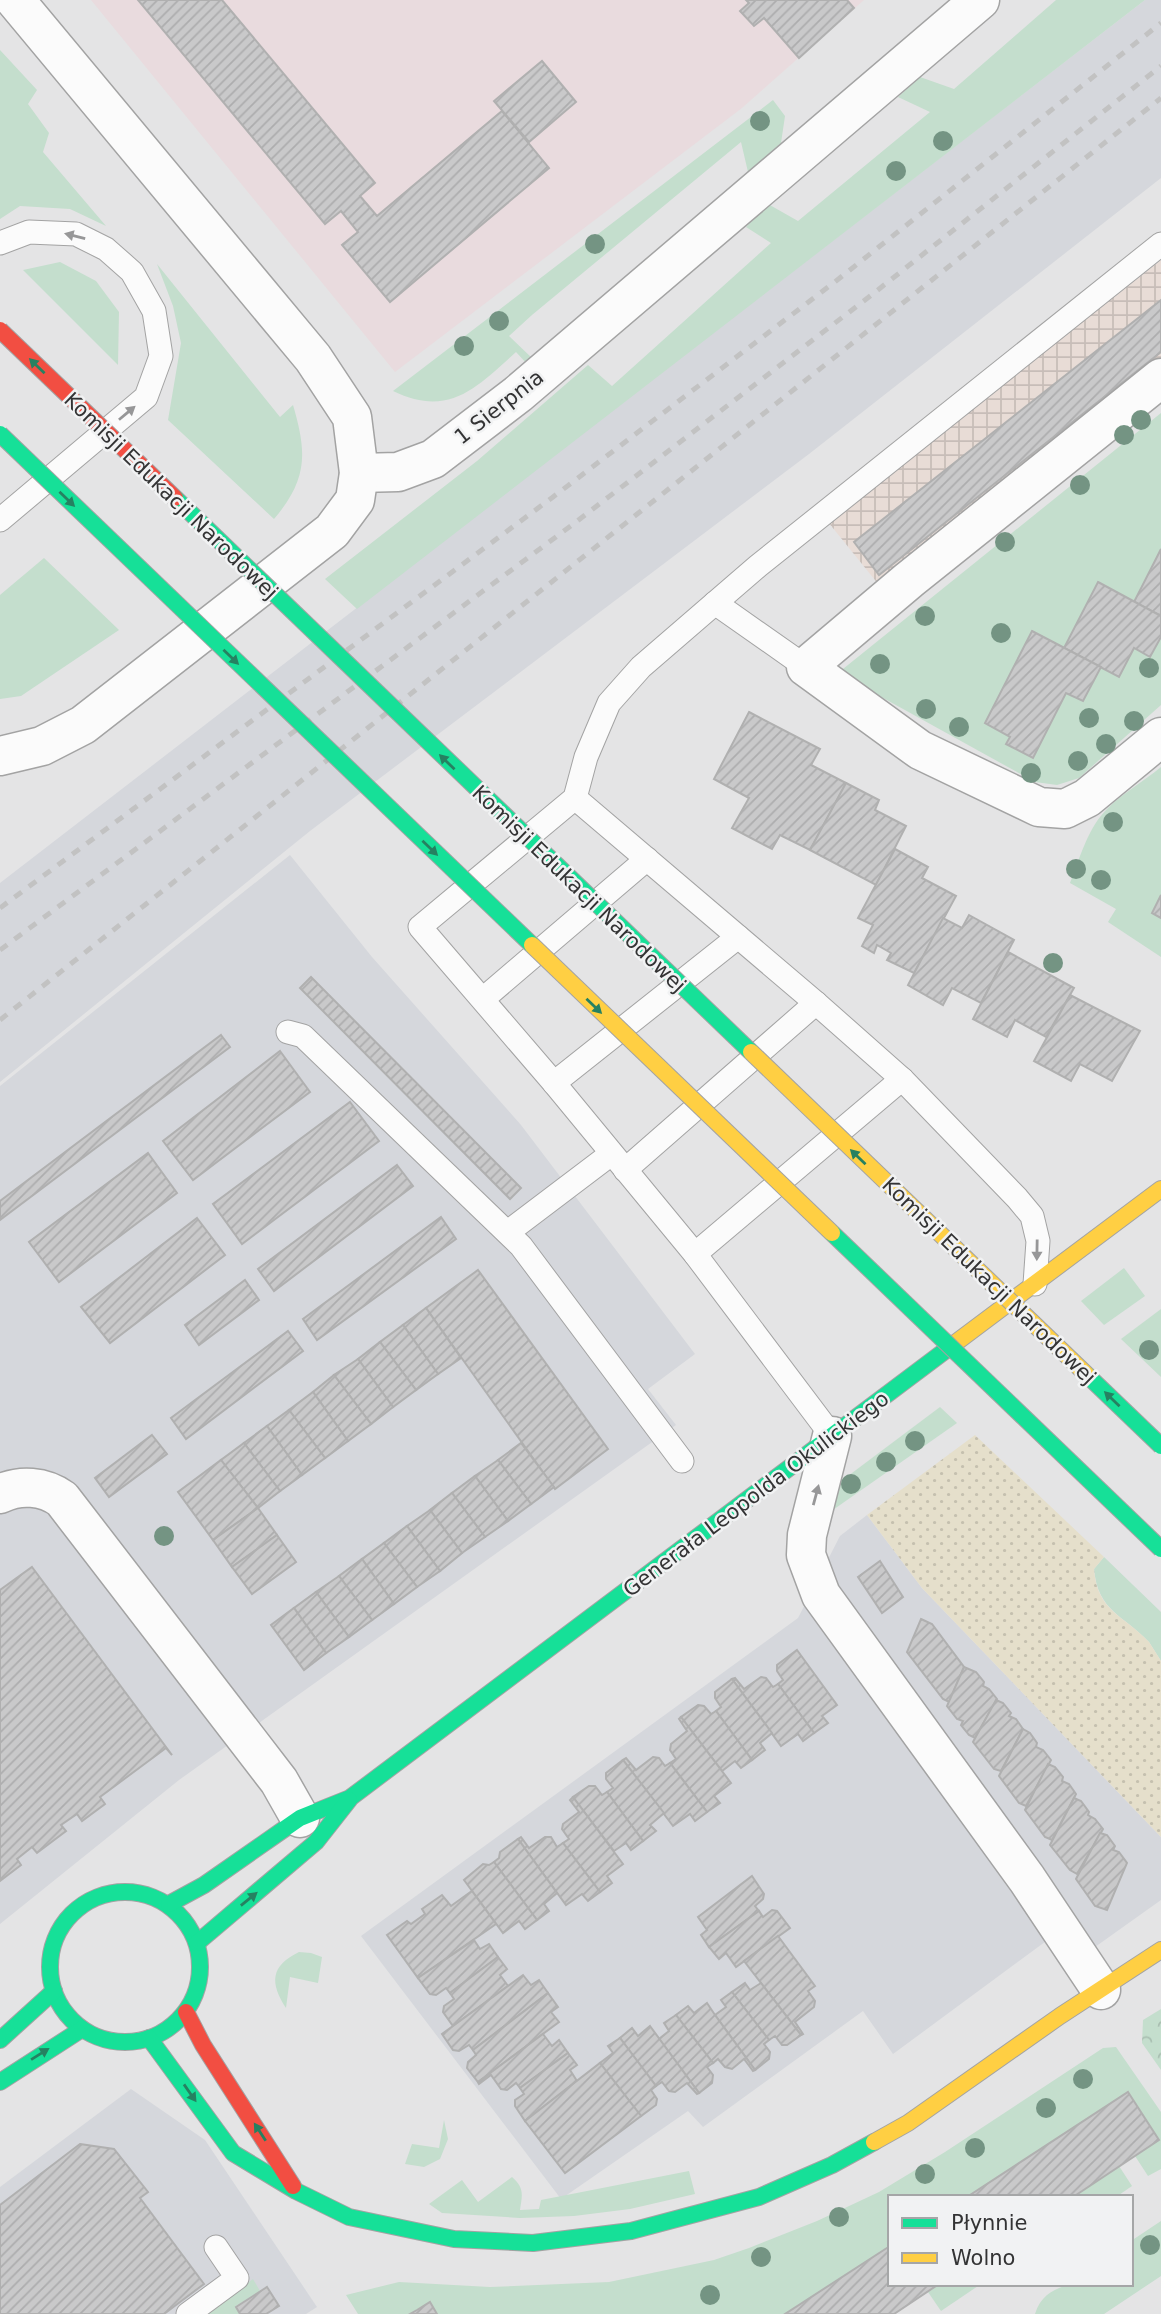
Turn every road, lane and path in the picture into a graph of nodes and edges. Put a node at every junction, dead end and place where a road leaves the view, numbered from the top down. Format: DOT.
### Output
graph roads {
  1 [pos="15,0"];
  2 [pos="981,0"];
  3 [pos="0,243"];
  4 [pos="1161,244"];
  5 [pos="0,330"];
  6 [pos="1161,378"];
  7 [pos="0,434"];
  8 [pos="359,473"];
  9 [pos="0,520"];
  10 [pos="715,603"];
  11 [pos="806,667"];
  12 [pos="1161,737"];
  13 [pos="0,756"];
  14 [pos="575,798"];
  15 [pos="647,859"];
  16 [pos="738,937"];
  17 [pos="483,999"];
  18 [pos="816,1003"];
  19 [pos="288,1032"];
  20 [pos="902,1079"];
  21 [pos="554,1083"];
  22 [pos="618,1162"];
  23 [pos="1161,1189"];
  24 [pos="508,1232"];
  25 [pos="695,1254"];
  26 [pos="1035,1284"];
  27 [pos="832,1436"];
  28 [pos="1161,1446"];
  29 [pos="682,1461"];
  30 [pos="0,1494"];
  31 [pos="1161,1549"];
  32 [pos="350,1798"];
  33 [pos="300,1818"];
  34 [pos="169,1905"];
  35 [pos="197,1943"];
  36 [pos="1161,1950"];
  37 [pos="1101,1990"];
  38 [pos="54,1991"];
  39 [pos="186,2012"];
  40 [pos="82,2029"];
  41 [pos="149,2038"];
  42 [pos="0,2040"];
  43 [pos="0,2082"];
  44 [pos="296,2191"];
  45 [pos="216,2247"];
  46 [pos="188,2314"];
  1 -- 8 [label="street"];
  2 -- 8 [label="street, 1 Sierpnia"];
  9 -- 3 [label="lane, one-way"];
  4 -- 10 [label="lane"];
  28 -- 5 [label="street, Komisji Edukacji Narodowej, one-way, bridge"];
  6 -- 11 [label="street"];
  7 -- 31 [label="street, one-way, bridge"];
  8 -- 13 [label="street"];
  10 -- 11 [label="lane"];
  10 -- 14 [label="lane"];
  11 -- 12 [label="street"];
  14 -- 15 [label="lane"];
  14 -- 17 [label="lane"];
  15 -- 16 [label="lane"];
  15 -- 17 [label="lane"];
  16 -- 18 [label="lane"];
  16 -- 21 [label="lane"];
  17 -- 21 [label="lane"];
  18 -- 20 [label="lane"];
  18 -- 22 [label="lane"];
  19 -- 24 [label="lane"];
  20 -- 25 [label="lane"];
  20 -- 26 [label="lane, one-way"];
  21 -- 22 [label="lane"];
  22 -- 24 [label="lane"];
  22 -- 25 [label="lane"];
  23 -- 26 [label="street, Generała Leopolda Okulickiego"];
  24 -- 29 [label="lane"];
  25 -- 27 [label="lane"];
  26 -- 27 [label="street, Generała Leopolda Okulickiego"];
  27 -- 32 [label="street, Generała Leopolda Okulickiego"];
  37 -- 27 [label="street, one-way"];
  30 -- 33 [label="street"];
  32 -- 33 [label="street, Generała Leopolda Okulickiego"];
  35 -- 32 [label="street, Generała Leopolda Okulickiego, one-way"];
  33 -- 34 [label="street, Generała Leopolda Okulickiego"];
  34 -- 35 [label="street"];
  34 -- 38 [label="street"];
  35 -- 39 [label="street"];
  36 -- 37 [label="street"];
  37 -- 44 [label="street"];
  38 -- 40 [label="street"];
  38 -- 42 [label="street"];
  39 -- 41 [label="street"];
  44 -- 39 [label="street, one-way"];
  40 -- 41 [label="street"];
  43 -- 40 [label="street, one-way"];
  41 -- 44 [label="street, one-way"];
  45 -- 46 [label="lane"];
}
